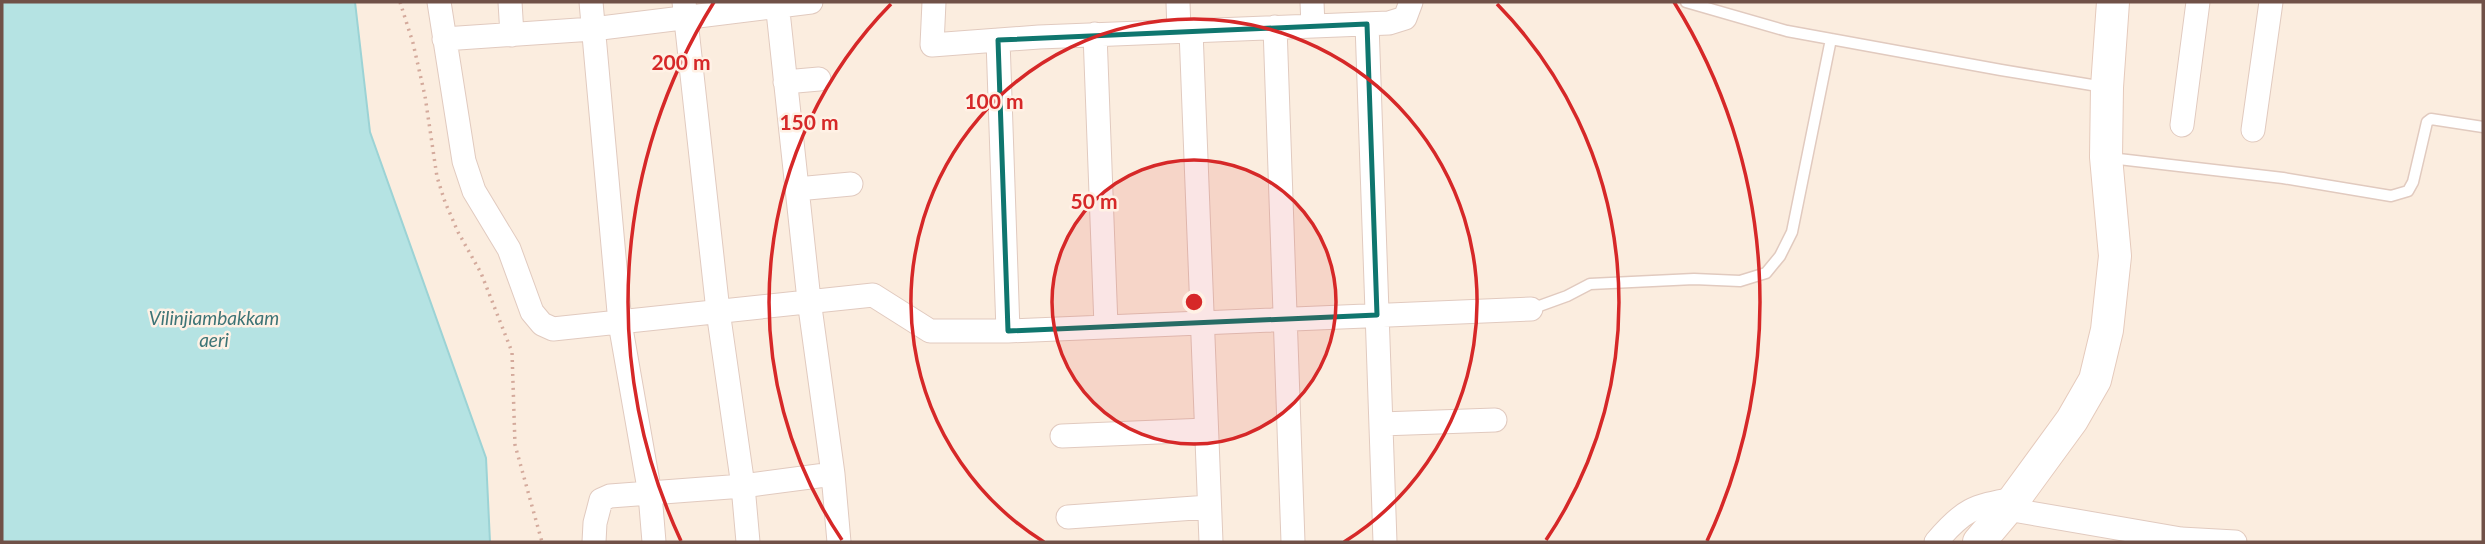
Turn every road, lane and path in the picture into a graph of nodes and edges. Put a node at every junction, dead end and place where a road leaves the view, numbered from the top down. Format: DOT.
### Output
graph roads {
  1 [pos="400,2"];
  2 [pos="439,2"];
  3 [pos="510,2"];
  4 [pos="591,2"];
  5 [pos="811,2"];
  6 [pos="934,2"];
  7 [pos="1178,2"];
  8 [pos="1312,2"];
  9 [pos="1411,2"];
  10 [pos="1686,2"];
  11 [pos="2113,2"];
  12 [pos="2198,2"];
  13 [pos="2270,2"];
  14 [pos="777,4"];
  15 [pos="684,10"];
  16 [pos="1367,24"];
  17 [pos="1313,26"];
  18 [pos="1275,27"];
  19 [pos="593,29"];
  20 [pos="1185,31"];
  21 [pos="512,34"];
  22 [pos="1095,34"];
  23 [pos="1831,38"];
  24 [pos="444,39"];
  25 [pos="998,40"];
  26 [pos="819,79"];
  27 [pos="785,82"];
  28 [pos="2107,87"];
  29 [pos="2182,125"];
  30 [pos="2483,127"];
  31 [pos="2253,130"];
  32 [pos="2106,157"];
  33 [pos="851,184"];
  34 [pos="797,189"];
  35 [pos="809,300"];
  36 [pos="1531,309"];
  37 [pos="718,311"];
  38 [pos="1377,315"];
  39 [pos="1285,319"];
  40 [pos="1202,322"];
  41 [pos="620,323"];
  42 [pos="1106,326"];
  43 [pos="1008,331"];
  44 [pos="1495,420"];
  45 [pos="1381,424"];
  46 [pos="1206,430"];
  47 [pos="1062,436"];
  48 [pos="833,474"];
  49 [pos="743,486"];
  50 [pos="650,494"];
  51 [pos="2011,504"];
  52 [pos="1209,507"];
  53 [pos="1068,517"];
  54 [pos="542,542"];
  55 [pos="594,542"];
  56 [pos="654,542"];
  57 [pos="748,542"];
  58 [pos="839,542"];
  59 [pos="1211,542"];
  60 [pos="1293,542"];
  61 [pos="1385,542"];
  62 [pos="1936,542"];
  63 [pos="1979,542"];
  64 [pos="2235,542"];
  1 -- 54 [label="path"];
  2 -- 24 [label="street"];
  3 -- 21 [label="street"];
  4 -- 19 [label="street"];
  5 -- 14 [label="street"];
  6 -- 25 [label="street"];
  7 -- 20 [label="street"];
  8 -- 17 [label="street"];
  9 -- 16 [label="street"];
  10 -- 23 [label="lane"];
  11 -- 28 [label="street"];
  12 -- 29 [label="street"];
  13 -- 31 [label="street"];
  14 -- 15 [label="street"];
  14 -- 27 [label="street"];
  15 -- 19 [label="street"];
  15 -- 37 [label="street"];
  16 -- 17 [label="street"];
  16 -- 38 [label="street"];
  17 -- 18 [label="street"];
  18 -- 20 [label="street"];
  18 -- 39 [label="street"];
  19 -- 21 [label="street"];
  19 -- 41 [label="street"];
  20 -- 22 [label="street"];
  20 -- 40 [label="street"];
  21 -- 24 [label="street"];
  22 -- 25 [label="street"];
  22 -- 42 [label="street"];
  23 -- 28 [label="lane"];
  23 -- 36 [label="lane"];
  24 -- 41 [label="street"];
  25 -- 43 [label="street"];
  26 -- 27 [label="street"];
  27 -- 34 [label="street"];
  28 -- 32 [label="street"];
  30 -- 32 [label="lane"];
  32 -- 51 [label="street"];
  33 -- 34 [label="street"];
  34 -- 35 [label="street"];
  35 -- 37 [label="street"];
  35 -- 43 [label="street"];
  35 -- 48 [label="street"];
  36 -- 38 [label="street"];
  37 -- 41 [label="street"];
  37 -- 49 [label="street"];
  38 -- 39 [label="street"];
  38 -- 45 [label="street"];
  39 -- 40 [label="street"];
  39 -- 60 [label="street"];
  40 -- 42 [label="street"];
  40 -- 46 [label="street"];
  41 -- 50 [label="street"];
  42 -- 43 [label="street"];
  44 -- 45 [label="street"];
  45 -- 61 [label="street"];
  46 -- 47 [label="street"];
  46 -- 52 [label="street"];
  48 -- 49 [label="street"];
  48 -- 58 [label="street"];
  49 -- 50 [label="street"];
  49 -- 57 [label="street"];
  50 -- 55 [label="street"];
  50 -- 56 [label="street"];
  51 -- 62 [label="street"];
  51 -- 63 [label="street"];
  51 -- 64 [label="street"];
  52 -- 53 [label="street"];
  52 -- 59 [label="street"];
}
